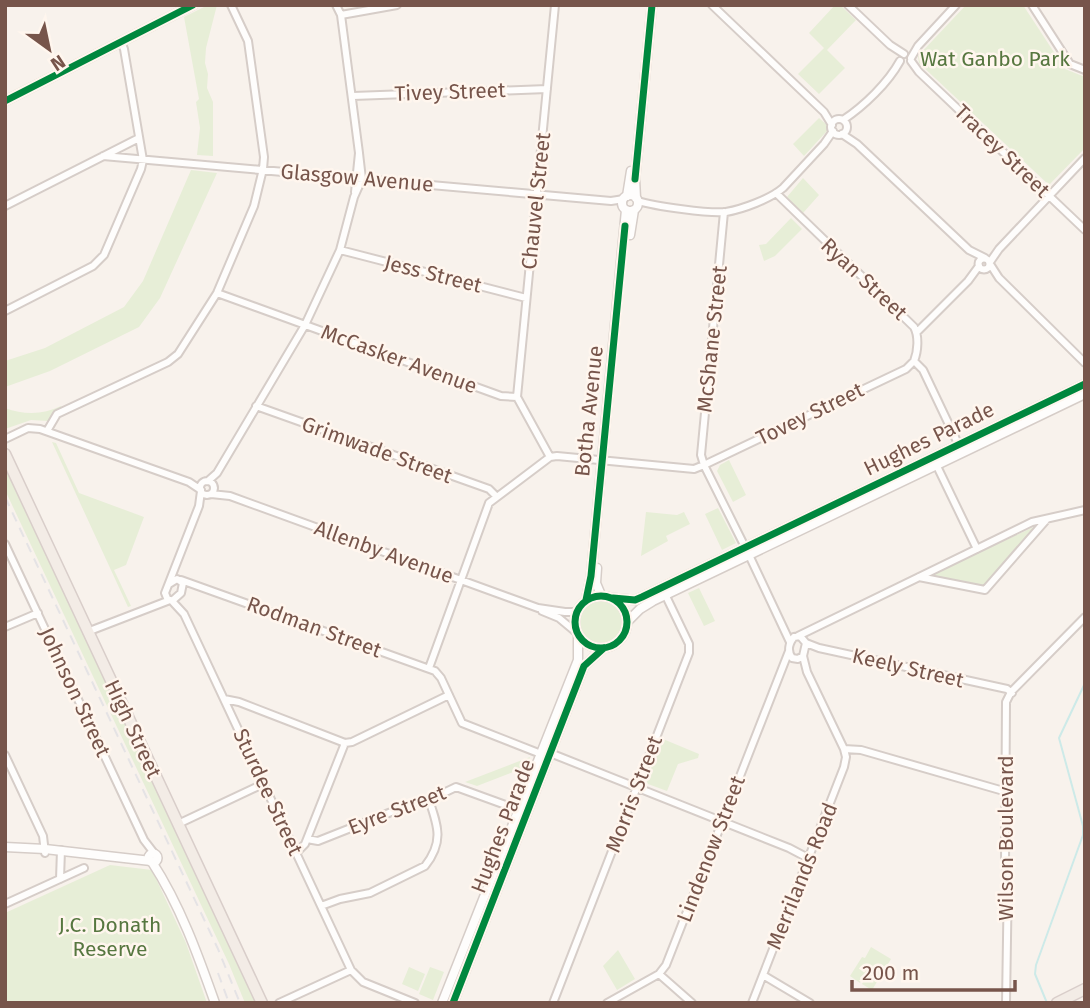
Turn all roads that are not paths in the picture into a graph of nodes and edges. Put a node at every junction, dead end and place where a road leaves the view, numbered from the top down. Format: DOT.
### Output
graph roads {
  1 [pos="193,5"];
  2 [pos="231,5"];
  3 [pos="336,5"];
  4 [pos="397,5"];
  5 [pos="555,5"];
  6 [pos="650,5"];
  7 [pos="712,5"];
  8 [pos="848,5"];
  9 [pos="956,5"];
  10 [pos="1032,5"];
  11 [pos="341,15"];
  12 [pos="121,42"];
  13 [pos="906,60"];
  14 [pos="1085,70"];
  15 [pos="547,89"];
  16 [pos="353,96"];
  17 [pos="5,101"];
  18 [pos="840,127"];
  19 [pos="139,138"];
  20 [pos="103,156"];
  21 [pos="1085,158"];
  22 [pos="142,160"];
  23 [pos="263,169"];
  24 [pos="359,178"];
  25 [pos="776,193"];
  26 [pos="537,194"];
  27 [pos="1049,196"];
  28 [pos="631,203"];
  29 [pos="5,206"];
  30 [pos="724,212"];
  31 [pos="1085,230"];
  32 [pos="340,250"];
  33 [pos="970,250"];
  34 [pos="987,261"];
  35 [pos="981,267"];
  36 [pos="999,278"];
  37 [pos="217,293"];
  38 [pos="526,298"];
  39 [pos="5,311"];
  40 [pos="305,325"];
  41 [pos="917,332"];
  42 [pos="1085,360"];
  43 [pos="914,361"];
  44 [pos="1085,384"];
  45 [pos="1085,394"];
  46 [pos="517,397"];
  47 [pos="256,406"];
  48 [pos="50,432"];
  49 [pos="5,439"];
  50 [pos="960,448"];
  51 [pos="5,454"];
  52 [pos="550,457"];
  53 [pos="605,460"];
  54 [pos="935,461"];
  55 [pos="705,466"];
  56 [pos="207,488"];
  57 [pos="496,496"];
  58 [pos="1085,510"];
  59 [pos="1049,517"];
  60 [pos="598,531"];
  61 [pos="5,544"];
  62 [pos="977,548"];
  63 [pos="747,551"];
  64 [pos="180,558"];
  65 [pos="919,577"];
  66 [pos="181,580"];
  67 [pos="462,580"];
  68 [pos="169,583"];
  69 [pos="199,585"];
  70 [pos="183,589"];
  71 [pos="664,592"];
  72 [pos="165,593"];
  73 [pos="601,595"];
  74 [pos="613,598"];
  75 [pos="174,599"];
  76 [pos="586,600"];
  77 [pos="149,607"];
  78 [pos="577,612"];
  79 [pos="38,613"];
  80 [pos="560,615"];
  81 [pos="1085,617"];
  82 [pos="627,622"];
  83 [pos="784,626"];
  84 [pos="5,627"];
  85 [pos="814,628"];
  86 [pos="578,633"];
  87 [pos="89,635"];
  88 [pos="797,636"];
  89 [pos="806,641"];
  90 [pos="790,642"];
  91 [pos="604,648"];
  92 [pos="819,648"];
  93 [pos="789,651"];
  94 [pos="804,654"];
  95 [pos="795,659"];
  96 [pos="782,668"];
  97 [pos="430,669"];
  98 [pos="807,672"];
  99 [pos="1011,694"];
  100 [pos="449,695"];
  101 [pos="224,699"];
  102 [pos="247,707"];
  103 [pos="230,712"];
  104 [pos="345,743"];
  105 [pos="844,749"];
  106 [pos="545,754"];
  107 [pos="5,755"];
  108 [pos="263,783"];
  109 [pos="637,788"];
  110 [pos="1007,792"];
  111 [pos="429,800"];
  112 [pos="522,811"];
  113 [pos="722,821"];
  114 [pos="178,824"];
  115 [pos="306,840"];
  116 [pos="292,844"];
  117 [pos="9,847"];
  118 [pos="45,851"];
  119 [pos="61,852"];
  120 [pos="296,853"];
  121 [pos="809,855"];
  122 [pos="152,858"];
  123 [pos="84,868"];
  124 [pos="60,879"];
  125 [pos="5,904"];
  126 [pos="321,906"];
  127 [pos="466,943"];
  128 [pos="475,946"];
  129 [pos="351,970"];
  130 [pos="659,974"];
  131 [pos="763,975"];
  132 [pos="1085,989"];
  133 [pos="1060,1001"];
  134 [pos="215,1003"];
  135 [pos="262,1003"];
  136 [pos="279,1003"];
  137 [pos="415,1003"];
  138 [pos="442,1003"];
  139 [pos="453,1003"];
  140 [pos="553,1003"];
  141 [pos="607,1003"];
  142 [pos="692,1003"];
  143 [pos="752,1003"];
  144 [pos="810,1003"];
  145 [pos="1006,1003"];
  1 -- 12 [label="street"];
  2 -- 23 [label="street"];
  3 -- 11 [label="street"];
  4 -- 11 [label="street"];
  5 -- 15 [label="street, Chauvel Street"];
  6 -- 28 [label="street, Botha Avenue"];
  7 -- 18 [label="street"];
  8 -- 13 [label="street, Tracey Street"];
  9 -- 13 [label="street, Glasgow Avenue"];
  10 -- 14 [label="street"];
  11 -- 16 [label="street"];
  12 -- 17 [label="street"];
  12 -- 19 [label="street"];
  13 -- 18 [label="street, Glasgow Avenue"];
  13 -- 27 [label="street, Tracey Street"];
  15 -- 16 [label="street, Tivey Street"];
  15 -- 26 [label="street, Chauvel Street"];
  16 -- 24 [label="street"];
  18 -- 25 [label="street, Glasgow Avenue"];
  18 -- 33 [label="street"];
  19 -- 20 [label="street"];
  19 -- 22 [label="street"];
  20 -- 22 [label="street, Glasgow Avenue"];
  20 -- 29 [label="street"];
  21 -- 27 [label="street"];
  22 -- 23 [label="street, Glasgow Avenue"];
  22 -- 39 [label="street"];
  23 -- 24 [label="street, Glasgow Avenue"];
  23 -- 37 [label="street"];
  24 -- 26 [label="street, Glasgow Avenue"];
  24 -- 32 [label="street"];
  25 -- 30 [label="street, Glasgow Avenue"];
  25 -- 41 [label="street, Ryan Street"];
  26 -- 28 [label="street, Glasgow Avenue"];
  26 -- 38 [label="street, Chauvel Street"];
  27 -- 31 [label="street, Tracey Street"];
  27 -- 34 [label="street"];
  28 -- 30 [label="street, Glasgow Avenue"];
  28 -- 53 [label="street, Botha Avenue"];
  30 -- 55 [label="street, McShane Street"];
  32 -- 38 [label="street, Jess Street"];
  32 -- 40 [label="street"];
  33 -- 34 [label="street"];
  33 -- 35 [label="street"];
  34 -- 35 [label="street"];
  34 -- 36 [label="street"];
  35 -- 36 [label="street"];
  35 -- 41 [label="street"];
  36 -- 42 [label="street"];
  37 -- 40 [label="street, McCasker Avenue"];
  37 -- 48 [label="street"];
  38 -- 46 [label="street, Chauvel Street"];
  40 -- 46 [label="street, McCasker Avenue"];
  40 -- 47 [label="street"];
  41 -- 43 [label="street, Ryan Street"];
  43 -- 50 [label="street"];
  43 -- 55 [label="street, Tovey Street"];
  44 -- 50 [label="street, Hughes Parade"];
  45 -- 50 [label="street, Hughes Parade"];
  46 -- 52 [label="street"];
  47 -- 56 [label="street"];
  47 -- 57 [label="street, Grimwade Street"];
  48 -- 49 [label="street, Allenby Avenue"];
  48 -- 56 [label="street, Allenby Avenue"];
  50 -- 54 [label="street, Hughes Parade"];
  51 -- 87 [label="main road, High Street"];
  52 -- 53 [label="street"];
  52 -- 57 [label="street"];
  53 -- 55 [label="street"];
  53 -- 60 [label="street, Botha Avenue"];
  54 -- 62 [label="street"];
  54 -- 63 [label="street, Hughes Parade"];
  55 -- 63 [label="street"];
  56 -- 64 [label="street"];
  56 -- 67 [label="street, Allenby Avenue"];
  57 -- 67 [label="street"];
  58 -- 59 [label="street"];
  59 -- 62 [label="street"];
  59 -- 65 [label="street"];
  60 -- 73 [label="street, Botha Avenue"];
  60 -- 76 [label="street, Botha Avenue"];
  61 -- 79 [label="street, Johnson Street"];
  62 -- 65 [label="street"];
  63 -- 71 [label="street, Hughes Parade"];
  63 -- 83 [label="street"];
  64 -- 66 [label="street"];
  64 -- 68 [label="street"];
  65 -- 85 [label="street"];
  66 -- 68 [label="street"];
  66 -- 69 [label="street, Rodman Street"];
  66 -- 70 [label="street"];
  67 -- 80 [label="street, Allenby Avenue"];
  67 -- 97 [label="street"];
  68 -- 72 [label="street"];
  69 -- 70 [label="street"];
  69 -- 97 [label="street, Rodman Street"];
  70 -- 75 [label="street"];
  71 -- 74 [label="street, Hughes Parade"];
  71 -- 82 [label="street, Hughes Parade"];
  71 -- 109 [label="street, Morris Street"];
  72 -- 75 [label="street"];
  72 -- 77 [label="street"];
  73 -- 74 [label="street"];
  73 -- 76 [label="street"];
  74 -- 82 [label="street"];
  75 -- 77 [label="street"];
  75 -- 101 [label="street, Sturdee Street"];
  76 -- 78 [label="street"];
  77 -- 87 [label="street"];
  78 -- 80 [label="street, Allenby Avenue"];
  78 -- 86 [label="street"];
  79 -- 84 [label="street"];
  79 -- 122 [label="street, Johnson Street"];
  80 -- 86 [label="street, Allenby Avenue"];
  81 -- 99 [label="street, Wilson Boulevard"];
  82 -- 91 [label="street"];
  83 -- 88 [label="street"];
  83 -- 90 [label="street"];
  85 -- 88 [label="street"];
  85 -- 89 [label="street"];
  86 -- 91 [label="street"];
  86 -- 106 [label="street, Hughes Parade"];
  87 -- 114 [label="main road, High Street"];
  88 -- 89 [label="street"];
  88 -- 90 [label="street"];
  89 -- 92 [label="street, Keely Street"];
  89 -- 94 [label="street"];
  90 -- 93 [label="street"];
  91 -- 106 [label="street, Hughes Parade"];
  92 -- 94 [label="street, Keely Street"];
  92 -- 99 [label="street, Keely Street"];
  93 -- 95 [label="street"];
  93 -- 96 [label="street, Lindenow Street"];
  94 -- 95 [label="street"];
  94 -- 98 [label="street"];
  95 -- 96 [label="street"];
  95 -- 98 [label="street"];
  96 -- 113 [label="street, Lindenow Street"];
  97 -- 100 [label="street"];
  98 -- 105 [label="street"];
  99 -- 110 [label="street, Wilson Boulevard"];
  100 -- 104 [label="street"];
  100 -- 106 [label="street"];
  101 -- 102 [label="street"];
  101 -- 103 [label="street, Sturdee Street"];
  102 -- 103 [label="street"];
  102 -- 104 [label="street"];
  103 -- 108 [label="street, Sturdee Street"];
  104 -- 115 [label="street"];
  105 -- 110 [label="street"];
  105 -- 121 [label="street, Merrilands Road"];
  106 -- 109 [label="street"];
  106 -- 112 [label="street, Hughes Parade"];
  107 -- 118 [label="street"];
  108 -- 114 [label="street"];
  108 -- 116 [label="street, Sturdee Street"];
  109 -- 113 [label="street"];
  109 -- 140 [label="street, Morris Street"];
  110 -- 145 [label="street, Wilson Boulevard"];
  111 -- 112 [label="street, Eyre Street"];
  111 -- 115 [label="street, Eyre Street"];
  111 -- 126 [label="street"];
  112 -- 127 [label="street, Hughes Parade"];
  112 -- 128 [label="street, Hughes Parade"];
  113 -- 121 [label="street"];
  113 -- 130 [label="street, Lindenow Street"];
  114 -- 135 [label="main road, High Street"];
  115 -- 116 [label="street, Eyre Street"];
  115 -- 120 [label="street"];
  116 -- 120 [label="street, Sturdee Street"];
  117 -- 118 [label="street"];
  118 -- 119 [label="street"];
  119 -- 122 [label="street"];
  119 -- 124 [label="street"];
  120 -- 126 [label="street, Sturdee Street"];
  121 -- 131 [label="street, Merrilands Road"];
  122 -- 134 [label="street, Johnson Street"];
  123 -- 124 [label="street"];
  124 -- 125 [label="street"];
  126 -- 129 [label="street, Sturdee Street"];
  127 -- 128 [label="street"];
  127 -- 138 [label="street, Hughes Parade"];
  128 -- 139 [label="street, Hughes Parade"];
  129 -- 136 [label="street"];
  129 -- 137 [label="street"];
  130 -- 141 [label="street"];
  130 -- 142 [label="street"];
  131 -- 143 [label="street, Merrilands Road"];
  131 -- 144 [label="street"];
  132 -- 133 [label="main road"];
}
